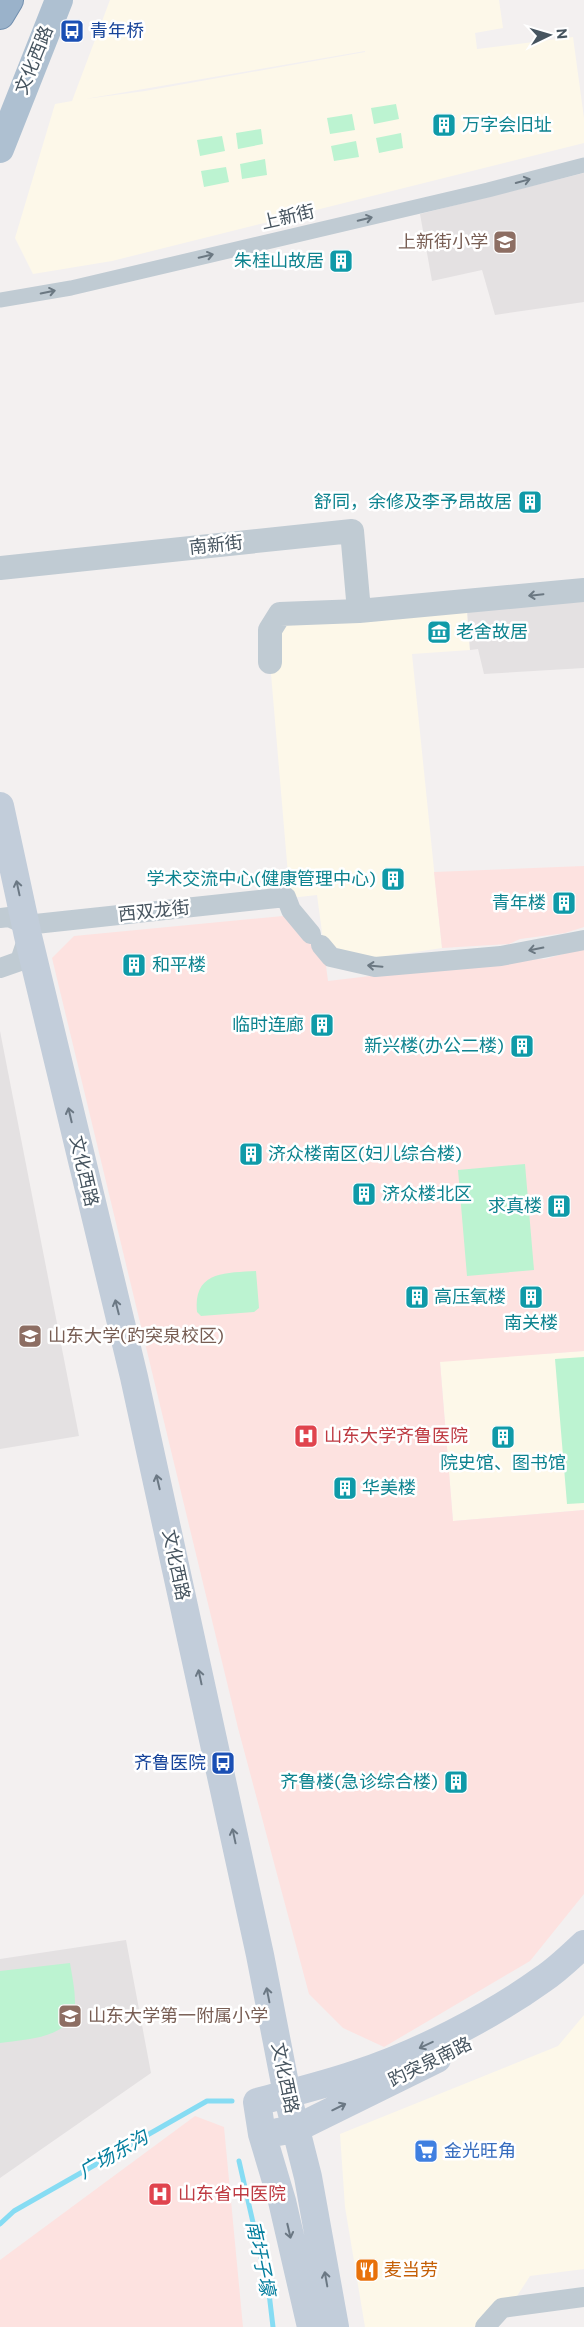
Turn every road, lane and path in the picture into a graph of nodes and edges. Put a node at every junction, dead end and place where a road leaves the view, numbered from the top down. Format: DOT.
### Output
graph roads {
  1 [pos="9,0"];
  2 [pos="59,0"];
  3 [pos="0,15"];
  4 [pos="0,149"];
  5 [pos="584,165"];
  6 [pos="0,300"];
  7 [pos="0,568"];
  8 [pos="584,590"];
  9 [pos="359,611"];
  10 [pos="270,662"];
  11 [pos="0,806"];
  12 [pos="584,940"];
  13 [pos="13,942"];
  14 [pos="584,1944"];
  15 [pos="584,1964"];
  16 [pos="287,2094"];
  17 [pos="257,2102"];
  18 [pos="295,2129"];
  19 [pos="262,2134"];
  20 [pos="584,2297"];
  21 [pos="311,2327"];
  22 [pos="335,2327"];
  23 [pos="484,2327"];
  1 -- 3 [label="highway"];
  2 -- 4 [label="main road, 文化西路"];
  6 -- 5 [label="street, 上新街, one-way"];
  7 -- 9 [label="street, 南新街"];
  8 -- 9 [label="street, one-way"];
  9 -- 10 [label="street"];
  13 -- 11 [label="main road, 文化西路, one-way"];
  12 -- 13 [label="street, 西双龙街, one-way"];
  16 -- 13 [label="main road, 文化西路, one-way"];
  14 -- 16 [label="main road, 趵突泉南路, one-way"];
  18 -- 15 [label="main road, 趵突泉南路, one-way"];
  16 -- 17 [label="main road, 趵突泉南路"];
  16 -- 18 [label="main road, 文化西路"];
  17 -- 19 [label="main road, 文化西路"];
  18 -- 19 [label="main road, 趵突泉南路"];
  22 -- 18 [label="main road, 文化西路, one-way"];
  19 -- 21 [label="main road, 文化西路, one-way"];
  20 -- 23 [label="street"];
}
